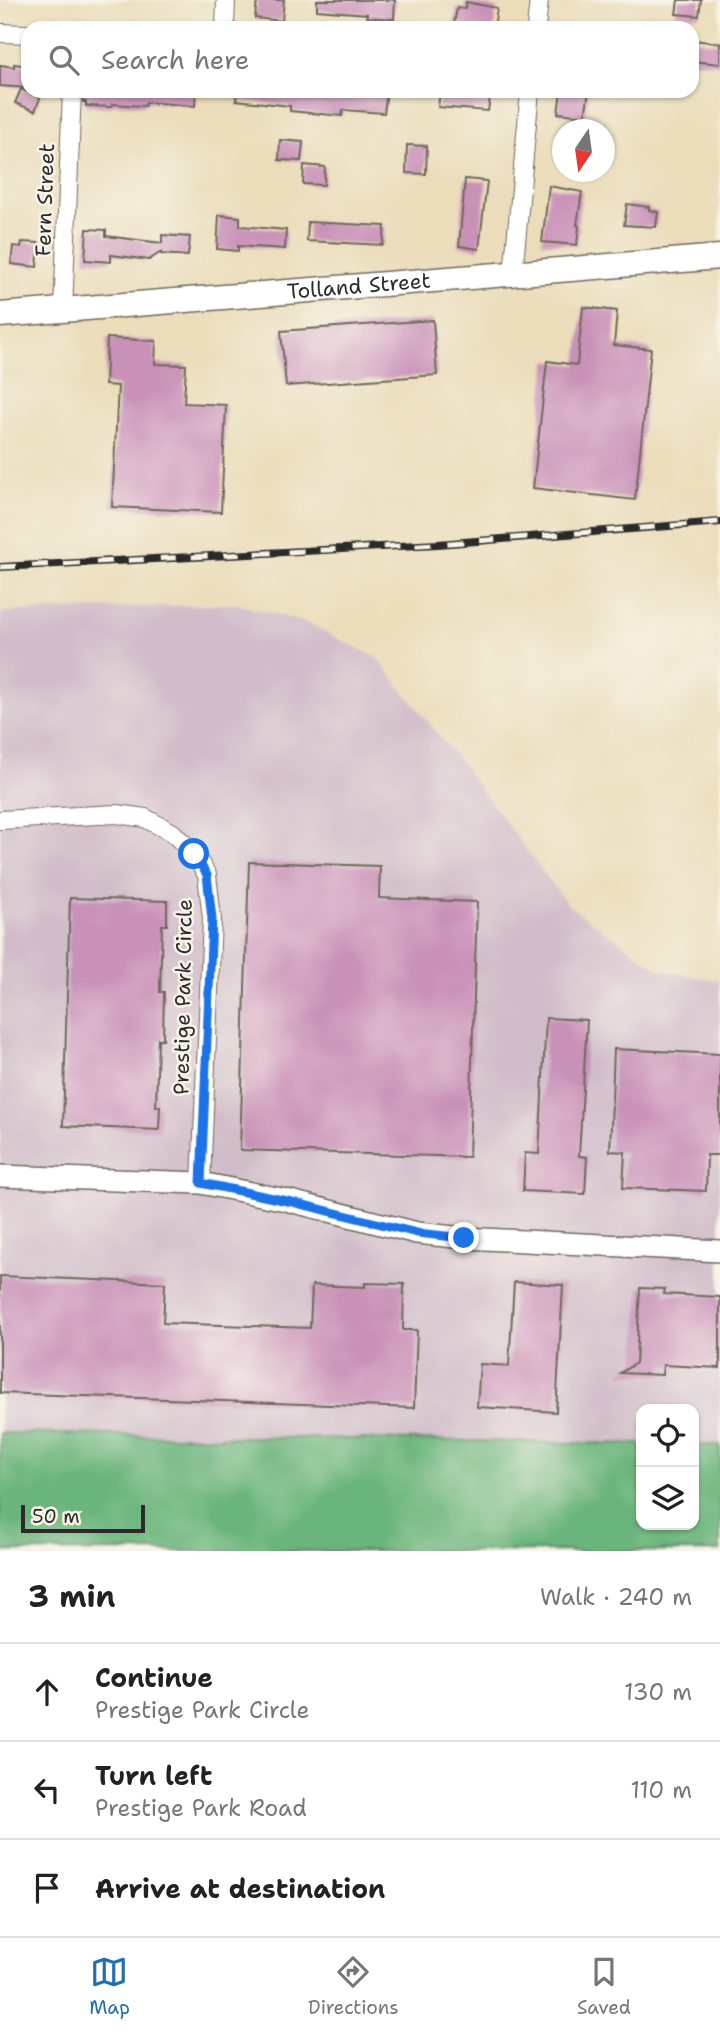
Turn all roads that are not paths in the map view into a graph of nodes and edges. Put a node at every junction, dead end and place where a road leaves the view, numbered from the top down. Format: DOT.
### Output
graph roads {
  1 [pos="226,0"];
  2 [pos="539,0"];
  3 [pos="225,21"];
  4 [pos="537,21"];
  5 [pos="0,33"];
  6 [pos="21,34"];
  7 [pos="72,98"];
  8 [pos="529,98"];
  9 [pos="720,257"];
  10 [pos="513,275"];
  11 [pos="63,311"];
  12 [pos="0,315"];
  13 [pos="0,820"];
  14 [pos="0,1176"];
  15 [pos="201,1183"];
  16 [pos="720,1251"];
  1 -- 3 [label="street"];
  2 -- 4 [label="street"];
  5 -- 6 [label="street"];
  7 -- 11 [label="street, Fern Street"];
  8 -- 10 [label="street"];
  9 -- 10 [label="main road, Tolland Street"];
  10 -- 11 [label="main road, Tolland Street"];
  11 -- 12 [label="main road, Tolland Street"];
  13 -- 15 [label="street, Prestige Park Circle"];
  14 -- 15 [label="street"];
  15 -- 16 [label="street"];
}
